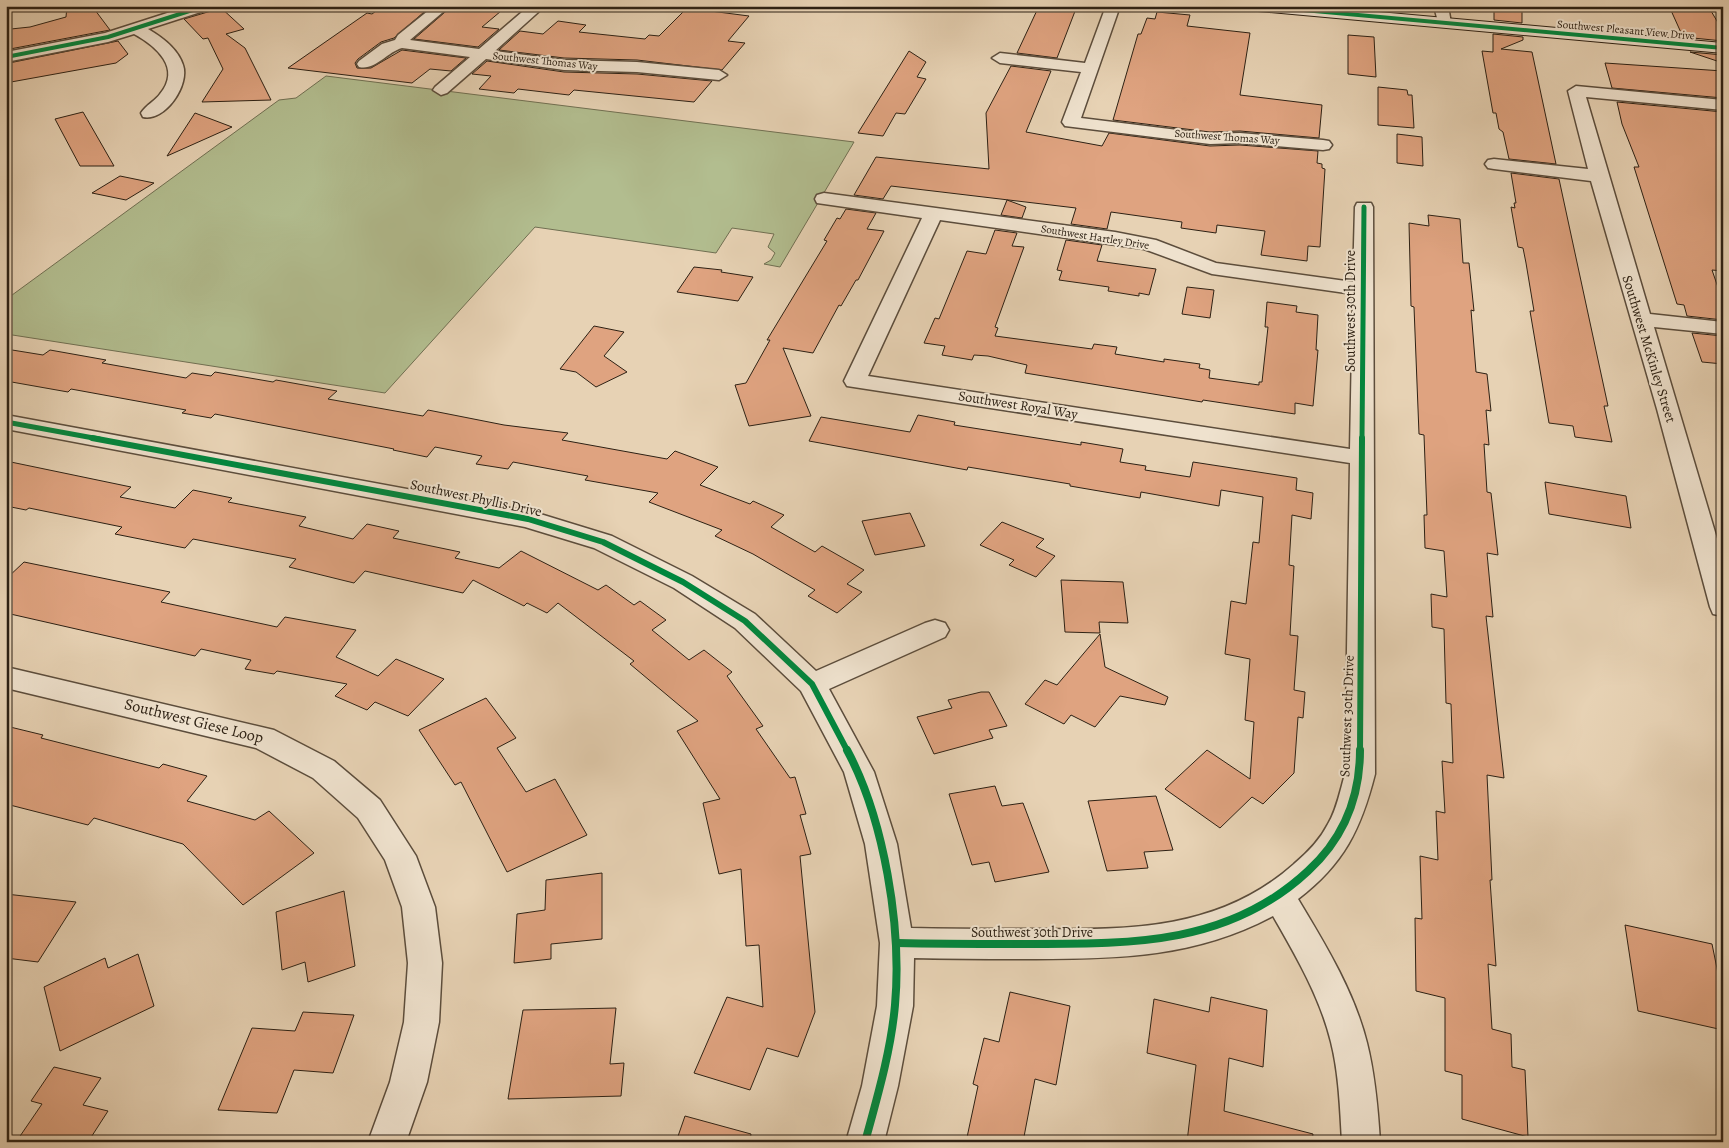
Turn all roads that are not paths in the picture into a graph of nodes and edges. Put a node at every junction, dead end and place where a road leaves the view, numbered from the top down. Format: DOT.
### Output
graph roads {
  1 [pos="205,6"];
  2 [pos="443,6"];
  3 [pos="538,6"];
  4 [pos="1113,6"];
  5 [pos="1258,6"];
  6 [pos="1441,6"];
  7 [pos="1444,23"];
  8 [pos="138,30"];
  9 [pos="401,43"];
  10 [pos="1723,48"];
  11 [pos="482,54"];
  12 [pos="6,57"];
  13 [pos="1000,58"];
  14 [pos="365,64"];
  15 [pos="1090,68"];
  16 [pos="719,76"];
  17 [pos="441,90"];
  18 [pos="1723,105"];
  19 [pos="149,113"];
  20 [pos="1323,146"];
  21 [pos="1494,164"];
  22 [pos="1599,176"];
  23 [pos="824,199"];
  24 [pos="1364,207"];
  25 [pos="934,213"];
  26 [pos="1363,289"];
  27 [pos="1640,319"];
  28 [pos="1723,328"];
  29 [pos="6,422"];
  30 [pos="1362,458"];
  31 [pos="1723,607"];
  32 [pos="935,630"];
  33 [pos="6,677"];
  34 [pos="812,684"];
  35 [pos="1279,897"];
  36 [pos="897,943"];
  37 [pos="386,1142"];
  38 [pos="865,1142"];
  39 [pos="1361,1142"];
  1 -- 8 [label="street"];
  2 -- 9 [label="street"];
  3 -- 11 [label="street"];
  4 -- 15 [label="street"];
  5 -- 7 [label="main road, Southwest Pleasant View Drive"];
  6 -- 7 [label="street"];
  7 -- 10 [label="main road, Southwest Pleasant View Drive"];
  8 -- 12 [label="street"];
  8 -- 19 [label="street"];
  9 -- 11 [label="street, Southwest Thomas Way"];
  9 -- 14 [label="street"];
  11 -- 16 [label="street, Southwest Thomas Way"];
  11 -- 17 [label="street"];
  13 -- 15 [label="street"];
  15 -- 20 [label="street, Southwest Thomas Way"];
  18 -- 22 [label="street, Southwest McKinley Street"];
  21 -- 22 [label="street"];
  22 -- 27 [label="street, Southwest McKinley Street"];
  23 -- 25 [label="street, Southwest Hartley Drive"];
  24 -- 26 [label="street, Southwest 30th Drive"];
  25 -- 26 [label="street, Southwest Hartley Drive"];
  25 -- 30 [label="street, Southwest Royal Way"];
  26 -- 30 [label="street, Southwest 30th Drive"];
  27 -- 28 [label="street"];
  27 -- 31 [label="street, Southwest McKinley Street"];
  29 -- 34 [label="street, Southwest Phyllis Drive"];
  30 -- 35 [label="street, Southwest 30th Drive"];
  32 -- 34 [label="street"];
  33 -- 37 [label="street, Southwest Giese Loop"];
  34 -- 36 [label="street, Southwest Phyllis Drive"];
  35 -- 36 [label="street, Southwest 30th Drive"];
  35 -- 39 [label="street"];
  36 -- 38 [label="street, Southwest Phyllis Drive"];
}
